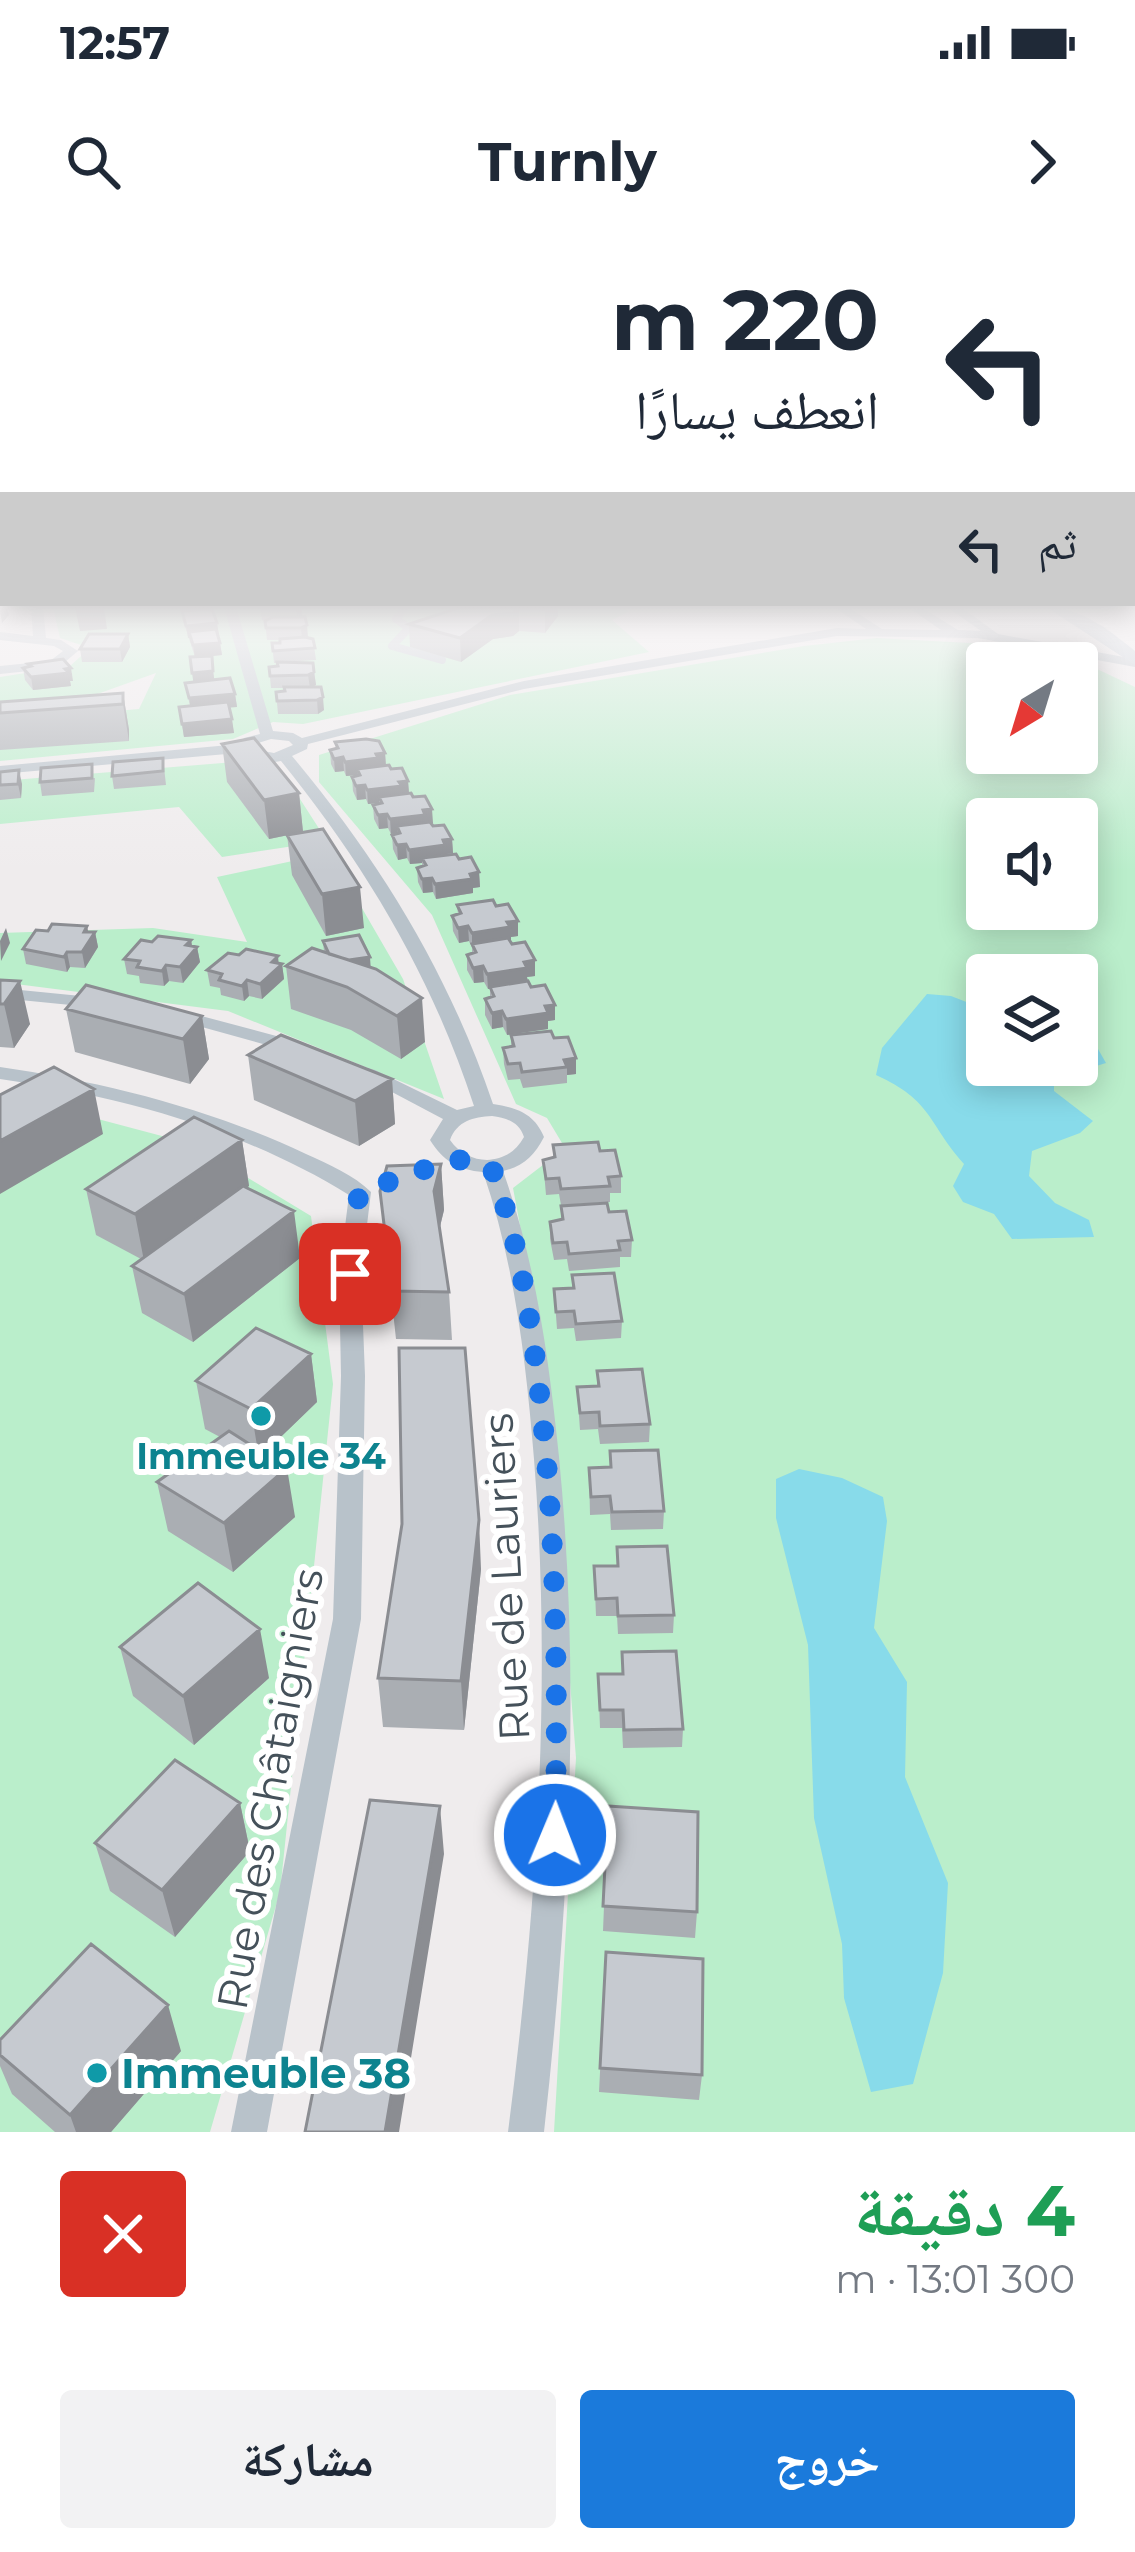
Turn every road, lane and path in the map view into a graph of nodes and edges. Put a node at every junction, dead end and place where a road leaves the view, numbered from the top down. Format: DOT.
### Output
graph roads {
  1 [pos="256,695"];
  2 [pos="484,695"];
  3 [pos="267,735"];
  4 [pos="301,742"];
  5 [pos="244,748"];
  6 [pos="286,756"];
  7 [pos="0,770"];
  8 [pos="0,993"];
  9 [pos="123,1006"];
  10 [pos="160,1011"];
  11 [pos="313,1052"];
  12 [pos="347,1065"];
  13 [pos="0,1073"];
  14 [pos="485,1110"];
  15 [pos="457,1118"];
  16 [pos="491,1166"];
  17 [pos="249,2132"];
  18 [pos="526,2132"];
  1 -- 3 [label="street"];
  2 -- 4 [label="street"];
  3 -- 4 [label="street"];
  3 -- 5 [label="street"];
  4 -- 6 [label="street"];
  5 -- 6 [label="street"];
  5 -- 7 [label="street"];
  6 -- 14 [label="street"];
  8 -- 9 [label="street"];
  10 -- 11 [label="street"];
  12 -- 15 [label="street"];
  13 -- 17 [label="street, Rue des Châtaigniers"];
  14 -- 15 [label="street"];
  14 -- 16 [label="street"];
  15 -- 16 [label="street"];
  16 -- 18 [label="street, Rue de Lauriers"];
}
